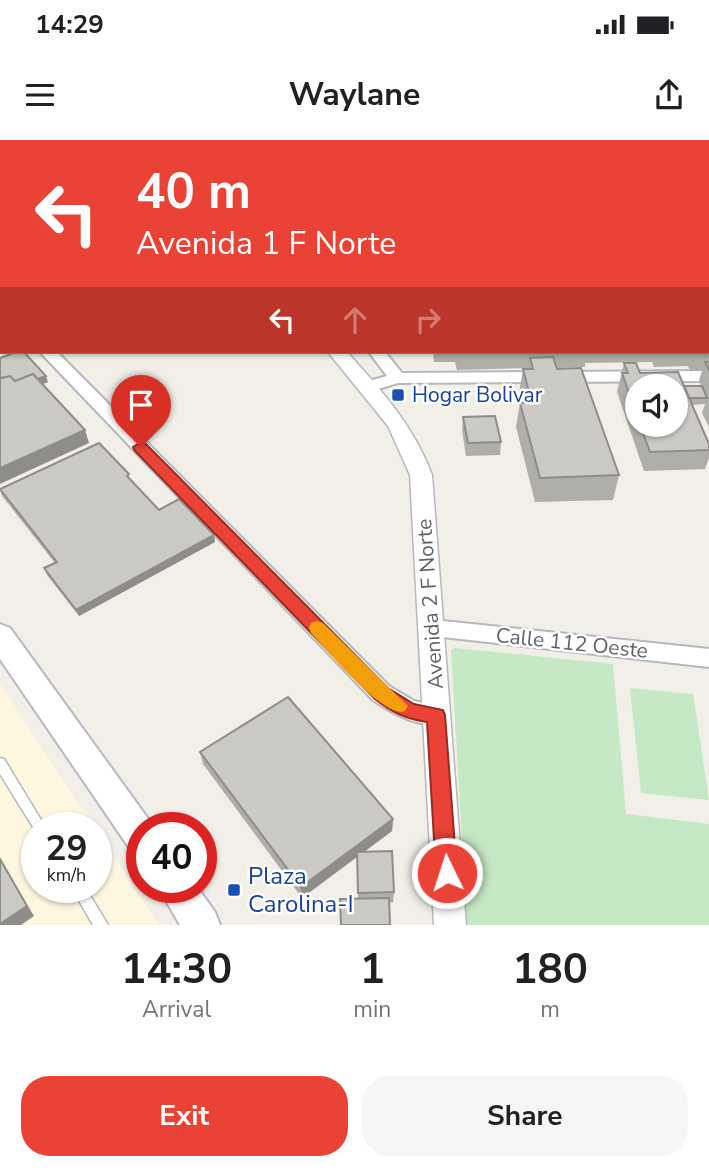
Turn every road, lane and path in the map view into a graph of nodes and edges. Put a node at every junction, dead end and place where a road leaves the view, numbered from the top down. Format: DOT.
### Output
graph roads {
  1 [pos="50,354"];
  2 [pos="339,354"];
  3 [pos="379,354"];
  4 [pos="709,376"];
  5 [pos="397,378"];
  6 [pos="368,387"];
  7 [pos="434,628"];
  8 [pos="0,636"];
  9 [pos="709,658"];
  10 [pos="436,715"];
  11 [pos="0,763"];
  12 [pos="30,812"];
  13 [pos="126,815"];
  14 [pos="88,903"];
  15 [pos="187,903"];
  16 [pos="101,925"];
  17 [pos="202,925"];
  18 [pos="450,925"];
  1 -- 10 [label="street"];
  2 -- 6 [label="street, Avenida 2 F Norte"];
  3 -- 5 [label="street"];
  4 -- 5 [label="street"];
  5 -- 6 [label="street"];
  6 -- 7 [label="street, Avenida 2 F Norte"];
  7 -- 9 [label="street, Calle 112 Oeste"];
  7 -- 10 [label="street, Avenida 2 F Norte"];
  8 -- 13 [label="main road"];
  10 -- 18 [label="street, Avenida 2 F Norte"];
  11 -- 12 [label="lane"];
  14 -- 16 [label="lane"];
  15 -- 17 [label="main road"];
}
